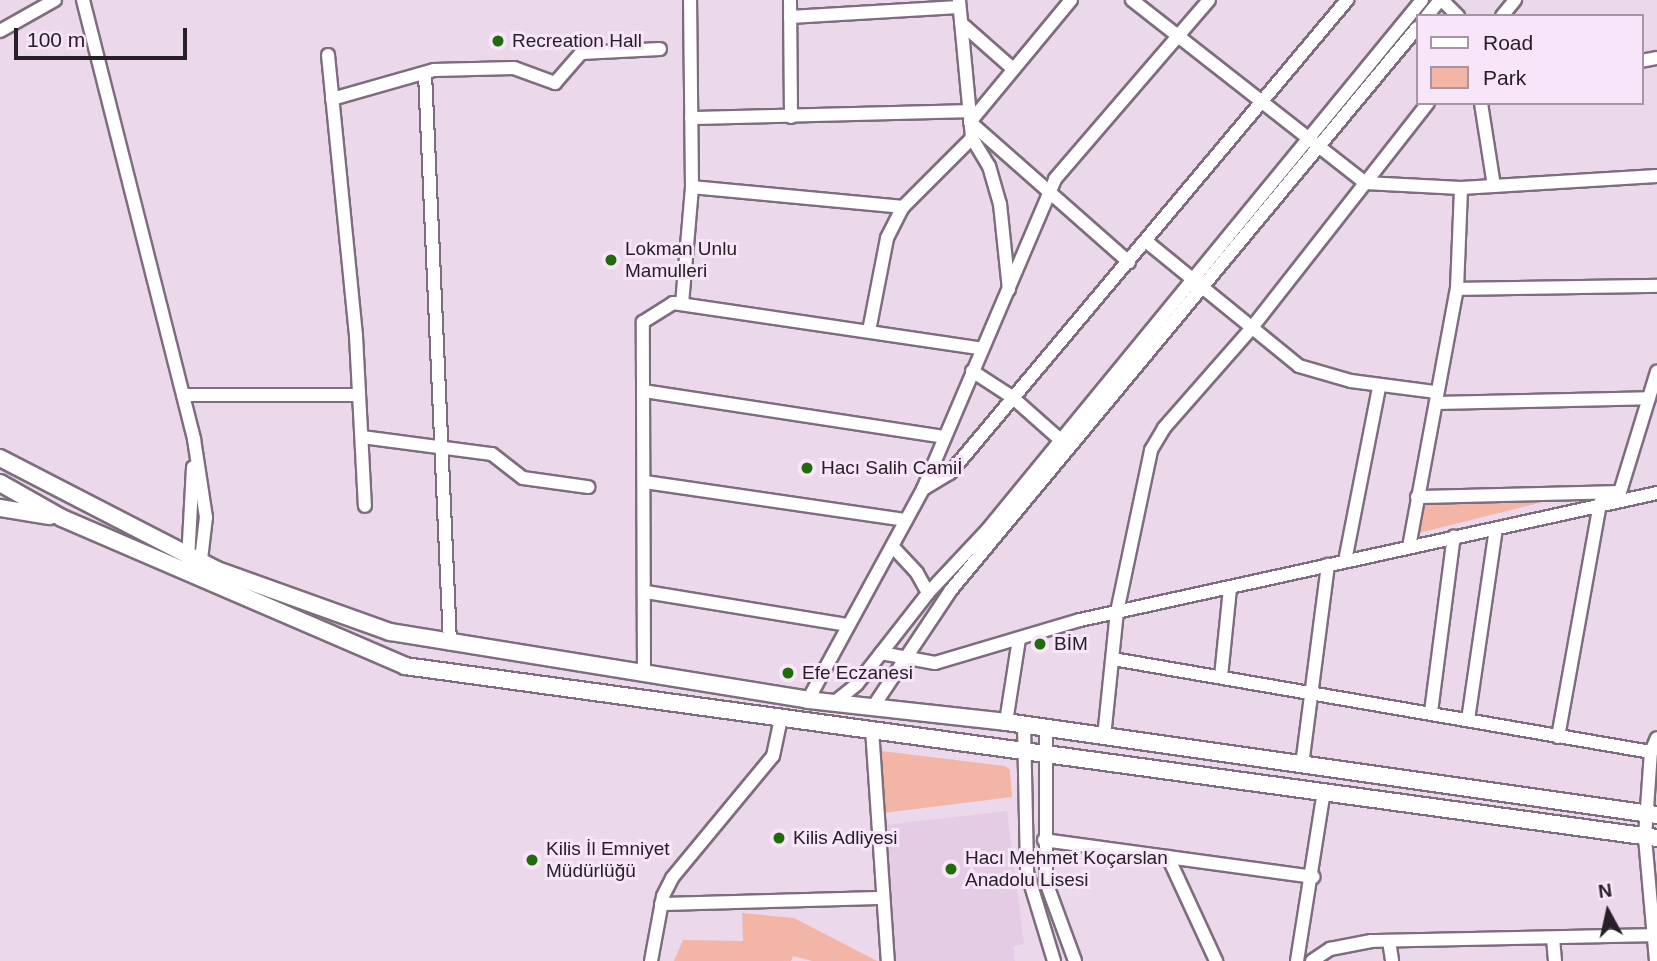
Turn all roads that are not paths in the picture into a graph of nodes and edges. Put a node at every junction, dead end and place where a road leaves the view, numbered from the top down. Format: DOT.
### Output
graph roads {
  1 [pos="55,0"];
  2 [pos="83,0"];
  3 [pos="690,0"];
  4 [pos="789,0"];
  5 [pos="1071,0"];
  6 [pos="1132,0"];
  7 [pos="1209,0"];
  8 [pos="1347,0"];
  9 [pos="1422,0"];
  10 [pos="1441,0"];
  11 [pos="1515,0"];
  12 [pos="959,3"];
  13 [pos="1429,14"];
  14 [pos="1456,14"];
  15 [pos="1504,14"];
  16 [pos="790,17"];
  17 [pos="961,23"];
  18 [pos="1416,29"];
  19 [pos="0,31"];
  20 [pos="1179,34"];
  21 [pos="660,48"];
  22 [pos="328,55"];
  23 [pos="1012,68"];
  24 [pos="425,73"];
  25 [pos="332,99"];
  26 [pos="1261,102"];
  27 [pos="1426,105"];
  28 [pos="1481,105"];
  29 [pos="969,116"];
  30 [pos="791,117"];
  31 [pos="691,118"];
  32 [pos="972,138"];
  33 [pos="1306,139"];
  34 [pos="1319,146"];
  35 [pos="1657,176"];
  36 [pos="1365,183"];
  37 [pos="1494,186"];
  38 [pos="692,187"];
  39 [pos="1461,188"];
  40 [pos="1050,190"];
  41 [pos="903,207"];
  42 [pos="1147,242"];
  43 [pos="1129,262"];
  44 [pos="1192,278"];
  45 [pos="1657,286"];
  46 [pos="1203,288"];
  47 [pos="1457,289"];
  48 [pos="1009,293"];
  49 [pos="682,304"];
  50 [pos="1250,330"];
  51 [pos="869,331"];
  52 [pos="979,348"];
  53 [pos="972,371"];
  54 [pos="1657,372"];
  55 [pos="1379,387"];
  56 [pos="644,391"];
  57 [pos="1653,393"];
  58 [pos="183,395"];
  59 [pos="357,395"];
  60 [pos="1012,397"];
  61 [pos="1436,398"];
  62 [pos="362,437"];
  63 [pos="945,437"];
  64 [pos="194,439"];
  65 [pos="1065,444"];
  66 [pos="443,449"];
  67 [pos="0,458"];
  68 [pos="27,473"];
  69 [pos="0,482"];
  70 [pos="645,482"];
  71 [pos="588,487"];
  72 [pos="923,489"];
  73 [pos="1620,492"];
  74 [pos="1657,494"];
  75 [pos="1417,497"];
  76 [pos="1600,503"];
  77 [pos="365,506"];
  78 [pos="0,508"];
  79 [pos="62,518"];
  80 [pos="906,520"];
  81 [pos="1496,529"];
  82 [pos="1454,536"];
  83 [pos="893,547"];
  84 [pos="1409,547"];
  85 [pos="186,554"];
  86 [pos="1345,561"];
  87 [pos="204,563"];
  88 [pos="1328,565"];
  89 [pos="193,577"];
  90 [pos="1230,588"];
  91 [pos="646,592"];
  92 [pos="928,593"];
  93 [pos="1118,612"];
  94 [pos="848,625"];
  95 [pos="1019,639"];
  96 [pos="450,643"];
  97 [pos="881,653"];
  98 [pos="902,658"];
  99 [pos="1113,659"];
  100 [pos="644,674"];
  101 [pos="1221,677"];
  102 [pos="1314,692"];
  103 [pos="808,700"];
  104 [pos="835,702"];
  105 [pos="873,707"];
  106 [pos="1431,712"];
  107 [pos="781,717"];
  108 [pos="1468,720"];
  109 [pos="1006,722"];
  110 [pos="1024,725"];
  111 [pos="1046,728"];
  112 [pos="872,729"];
  113 [pos="1104,737"];
  114 [pos="1558,737"];
  115 [pos="1657,739"];
  116 [pos="1022,750"];
  117 [pos="1651,752"];
  118 [pos="1045,753"];
  119 [pos="1302,765"];
  120 [pos="1324,791"];
  121 [pos="1653,814"];
  122 [pos="1651,838"];
  123 [pos="1044,840"];
  124 [pos="1168,857"];
  125 [pos="1313,877"];
  126 [pos="881,898"];
  127 [pos="661,904"];
  128 [pos="1653,935"];
  129 [pos="1553,938"];
  130 [pos="1389,941"];
  131 [pos="651,961"];
  132 [pos="888,961"];
  133 [pos="1054,961"];
  134 [pos="1075,961"];
  135 [pos="1216,961"];
  136 [pos="1297,961"];
  137 [pos="1312,961"];
  138 [pos="1392,961"];
  139 [pos="1555,961"];
  140 [pos="1656,961"];
  1 -- 19 [label="street"];
  2 -- 58 [label="street"];
  3 -- 31 [label="street"];
  4 -- 16 [label="street"];
  5 -- 23 [label="street"];
  6 -- 20 [label="street"];
  7 -- 20 [label="street"];
  8 -- 26 [label="street"];
  9 -- 33 [label="street"];
  10 -- 13 [label="street"];
  10 -- 14 [label="street"];
  11 -- 15 [label="street"];
  12 -- 16 [label="street"];
  12 -- 17 [label="street"];
  16 -- 30 [label="street"];
  17 -- 23 [label="street"];
  17 -- 29 [label="street"];
  18 -- 34 [label="street"];
  20 -- 26 [label="street"];
  20 -- 40 [label="street"];
  21 -- 24 [label="street"];
  22 -- 25 [label="street"];
  23 -- 29 [label="street"];
  24 -- 25 [label="street"];
  24 -- 66 [label="street"];
  25 -- 59 [label="street"];
  26 -- 33 [label="street"];
  26 -- 42 [label="street"];
  27 -- 36 [label="street"];
  28 -- 37 [label="street"];
  29 -- 30 [label="street"];
  29 -- 32 [label="street"];
  29 -- 40 [label="street"];
  30 -- 31 [label="street"];
  31 -- 38 [label="street"];
  32 -- 41 [label="street"];
  32 -- 48 [label="street"];
  33 -- 34 [label="street"];
  33 -- 44 [label="street"];
  34 -- 36 [label="street"];
  34 -- 46 [label="street"];
  35 -- 37 [label="street"];
  36 -- 39 [label="street"];
  36 -- 50 [label="street"];
  37 -- 39 [label="street"];
  38 -- 41 [label="street"];
  38 -- 49 [label="street"];
  39 -- 47 [label="street"];
  40 -- 43 [label="street"];
  40 -- 48 [label="street"];
  41 -- 51 [label="street"];
  42 -- 43 [label="street"];
  42 -- 44 [label="street"];
  43 -- 60 [label="street"];
  44 -- 46 [label="street"];
  44 -- 65 [label="street"];
  45 -- 47 [label="street"];
  46 -- 50 [label="street"];
  46 -- 65 [label="street"];
  47 -- 61 [label="street"];
  48 -- 52 [label="street"];
  49 -- 51 [label="street"];
  49 -- 56 [label="street"];
  50 -- 55 [label="street"];
  50 -- 93 [label="street"];
  51 -- 52 [label="street"];
  52 -- 53 [label="street"];
  53 -- 60 [label="street"];
  53 -- 63 [label="street"];
  54 -- 57 [label="street"];
  55 -- 61 [label="street"];
  55 -- 86 [label="street"];
  56 -- 63 [label="street"];
  56 -- 70 [label="street"];
  57 -- 61 [label="street"];
  57 -- 73 [label="street"];
  58 -- 59 [label="street"];
  58 -- 64 [label="street"];
  59 -- 62 [label="street"];
  60 -- 65 [label="street"];
  60 -- 72 [label="street"];
  61 -- 75 [label="street"];
  62 -- 66 [label="street"];
  62 -- 77 [label="street"];
  63 -- 72 [label="street"];
  64 -- 85 [label="street"];
  64 -- 87 [label="street"];
  65 -- 92 [label="street"];
  65 -- 98 [label="street"];
  66 -- 71 [label="street"];
  66 -- 96 [label="street"];
  67 -- 68 [label="main road"];
  68 -- 69 [label="main road"];
  68 -- 85 [label="main road"];
  69 -- 79 [label="main road"];
  70 -- 80 [label="street"];
  70 -- 91 [label="street"];
  72 -- 80 [label="street"];
  73 -- 75 [label="street"];
  73 -- 76 [label="street"];
  74 -- 76 [label="street"];
  75 -- 84 [label="street"];
  76 -- 81 [label="street"];
  76 -- 114 [label="street"];
  78 -- 79 [label="main road"];
  79 -- 89 [label="main road"];
  80 -- 83 [label="street"];
  81 -- 82 [label="street"];
  81 -- 108 [label="street"];
  82 -- 84 [label="street"];
  82 -- 106 [label="street"];
  83 -- 92 [label="street"];
  83 -- 94 [label="street"];
  84 -- 86 [label="street"];
  85 -- 87 [label="main road"];
  85 -- 89 [label="street"];
  86 -- 88 [label="street"];
  87 -- 89 [label="street"];
  87 -- 96 [label="main road"];
  88 -- 90 [label="street"];
  88 -- 102 [label="street"];
  89 -- 107 [label="main road"];
  90 -- 93 [label="street"];
  90 -- 101 [label="street"];
  91 -- 94 [label="street"];
  91 -- 100 [label="street"];
  92 -- 97 [label="street"];
  93 -- 95 [label="street"];
  93 -- 99 [label="street"];
  94 -- 103 [label="street"];
  95 -- 98 [label="street"];
  95 -- 109 [label="street"];
  96 -- 100 [label="main road"];
  97 -- 98 [label="street"];
  97 -- 104 [label="street"];
  98 -- 105 [label="street"];
  99 -- 101 [label="street"];
  99 -- 113 [label="street"];
  100 -- 103 [label="main road"];
  101 -- 102 [label="street"];
  102 -- 106 [label="street"];
  102 -- 119 [label="street"];
  103 -- 104 [label="main road"];
  104 -- 105 [label="main road"];
  105 -- 109 [label="main road"];
  106 -- 108 [label="street"];
  107 -- 112 [label="main road"];
  107 -- 127 [label="street"];
  108 -- 114 [label="street"];
  109 -- 110 [label="main road"];
  110 -- 111 [label="main road"];
  110 -- 116 [label="street"];
  111 -- 113 [label="main road"];
  111 -- 118 [label="street"];
  112 -- 116 [label="main road"];
  112 -- 126 [label="street"];
  113 -- 119 [label="main road"];
  114 -- 117 [label="street"];
  115 -- 117 [label="street"];
  116 -- 118 [label="main road"];
  116 -- 133 [label="street"];
  117 -- 121 [label="street"];
  118 -- 120 [label="main road"];
  118 -- 123 [label="street"];
  119 -- 121 [label="main road"];
  120 -- 122 [label="main road"];
  120 -- 125 [label="street"];
  121 -- 122 [label="street"];
  122 -- 128 [label="street"];
  123 -- 124 [label="street"];
  123 -- 134 [label="street"];
  124 -- 125 [label="street"];
  124 -- 135 [label="street"];
  125 -- 136 [label="street"];
  126 -- 127 [label="street"];
  126 -- 132 [label="street"];
  127 -- 131 [label="street"];
  128 -- 129 [label="street"];
  128 -- 140 [label="street"];
  129 -- 130 [label="street"];
  129 -- 139 [label="street"];
  130 -- 137 [label="street"];
  130 -- 138 [label="street"];
}
